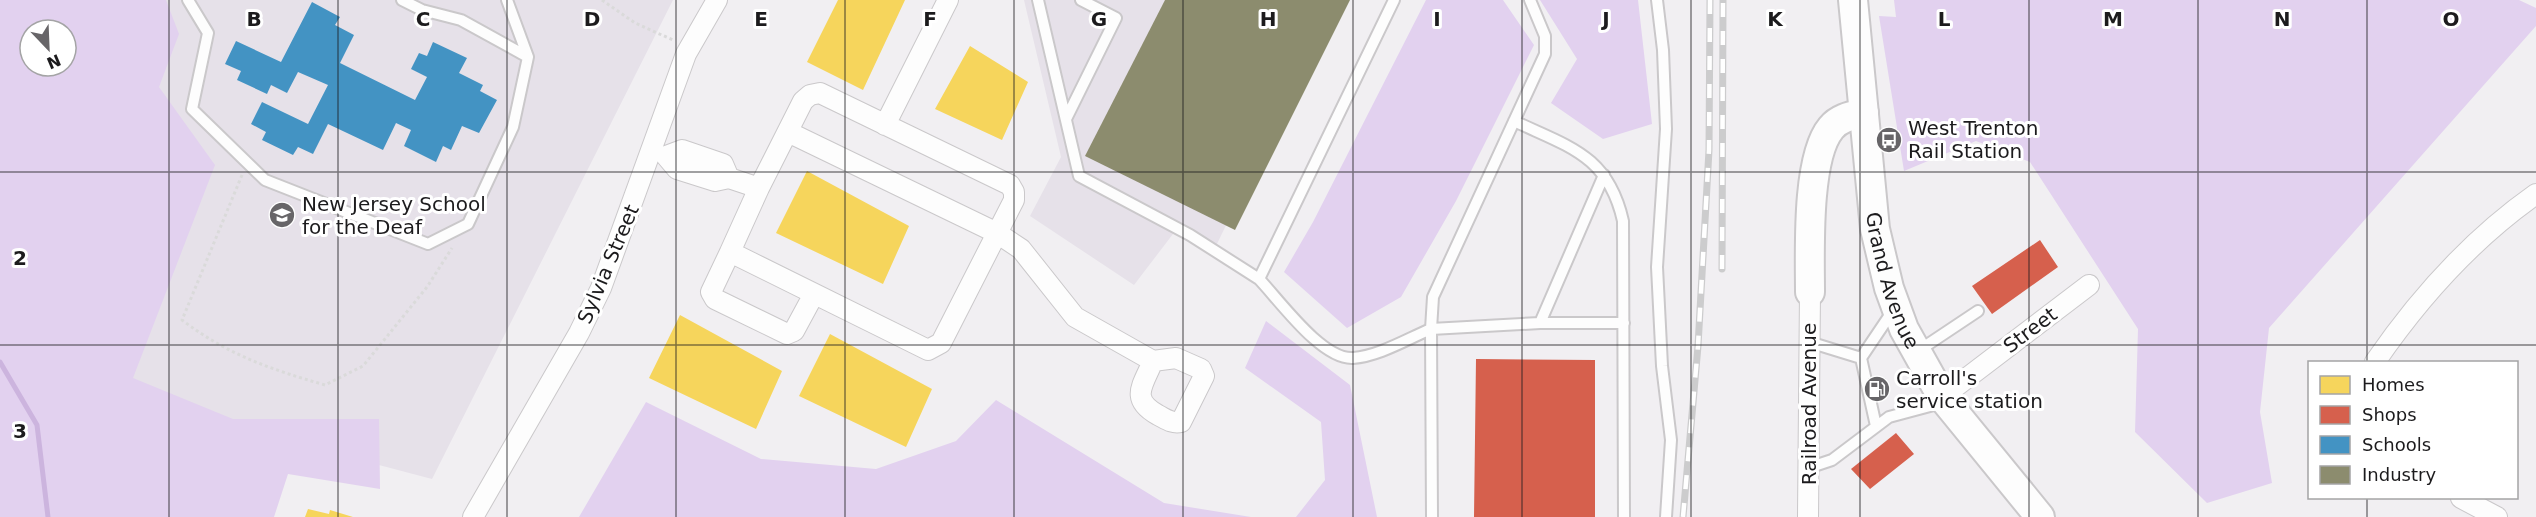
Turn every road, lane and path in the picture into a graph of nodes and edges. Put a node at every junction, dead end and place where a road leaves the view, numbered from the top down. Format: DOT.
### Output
graph roads {
  1 [pos="188,0"];
  2 [pos="402,0"];
  3 [pos="507,0"];
  4 [pos="602,0"];
  5 [pos="717,0"];
  6 [pos="948,0"];
  7 [pos="1038,0"];
  8 [pos="1081,0"];
  9 [pos="1394,0"];
  10 [pos="1530,0"];
  11 [pos="1657,0"];
  12 [pos="1853,0"];
  13 [pos="686,54"];
  14 [pos="528,57"];
  15 [pos="1864,113"];
  16 [pos="1066,118"];
  17 [pos="1514,121"];
  18 [pos="885,125"];
  19 [pos="788,132"];
  20 [pos="659,153"];
  21 [pos="247,162"];
  22 [pos="1604,175"];
  23 [pos="759,188"];
  24 [pos="2536,194"];
  25 [pos="468,224"];
  26 [pos="997,233"];
  27 [pos="730,252"];
  28 [pos="1259,279"];
  29 [pos="2090,285"];
  30 [pos="1810,292"];
  31 [pos="814,294"];
  32 [pos="1896,307"];
  33 [pos="1978,311"];
  34 [pos="1540,323"];
  35 [pos="1624,323"];
  36 [pos="1431,329"];
  37 [pos="1809,342"];
  38 [pos="1916,353"];
  39 [pos="1861,358"];
  40 [pos="1153,361"];
  41 [pos="2376,361"];
  42 [pos="1943,400"];
  43 [pos="1876,426"];
  44 [pos="1808,468"];
  45 [pos="2463,499"];
  46 [pos="473,517"];
  47 [pos="1432,517"];
  48 [pos="1624,517"];
  49 [pos="1666,517"];
  50 [pos="1808,517"];
  51 [pos="2040,517"];
  52 [pos="2498,517"];
  1 -- 21 [label="lane"];
  2 -- 14 [label="lane"];
  3 -- 14 [label="lane"];
  4 -- 13 [label="path"];
  5 -- 13 [label="street, Sylvia Street"];
  6 -- 18 [label="street"];
  7 -- 16 [label="lane"];
  8 -- 16 [label="lane"];
  9 -- 28 [label="lane"];
  10 -- 17 [label="lane"];
  11 -- 49 [label="lane"];
  12 -- 15 [label="main road, Grand Avenue"];
  13 -- 20 [label="street, Sylvia Street"];
  14 -- 25 [label="lane"];
  15 -- 30 [label="main road"];
  15 -- 32 [label="main road, Grand Avenue"];
  16 -- 28 [label="lane"];
  17 -- 22 [label="lane"];
  17 -- 36 [label="lane"];
  18 -- 19 [label="street"];
  18 -- 26 [label="street"];
  19 -- 23 [label="street"];
  19 -- 26 [label="street"];
  20 -- 23 [label="street"];
  20 -- 46 [label="street, Sylvia Street"];
  21 -- 25 [label="lane"];
  21 -- 25 [label="path"];
  22 -- 34 [label="lane"];
  22 -- 35 [label="lane"];
  23 -- 27 [label="street"];
  24 -- 41 [label="street"];
  26 -- 31 [label="street"];
  26 -- 40 [label="street"];
  27 -- 31 [label="street"];
  27 -- 31 [label="street"];
  28 -- 36 [label="lane"];
  29 -- 42 [label="street, Street"];
  30 -- 37 [label="street, Railroad Avenue"];
  32 -- 38 [label="main road, Grand Avenue"];
  32 -- 39 [label="lane"];
  33 -- 38 [label="lane"];
  34 -- 35 [label="lane"];
  34 -- 36 [label="lane"];
  35 -- 48 [label="lane"];
  36 -- 47 [label="lane"];
  37 -- 39 [label="lane"];
  37 -- 44 [label="street, Railroad Avenue"];
  38 -- 42 [label="main road, Grand Avenue"];
  39 -- 43 [label="lane"];
  42 -- 43 [label="lane"];
  42 -- 51 [label="main road, Grand Avenue"];
  43 -- 44 [label="lane"];
  44 -- 50 [label="street, Railroad Avenue"];
  45 -- 52 [label="street"];
}
